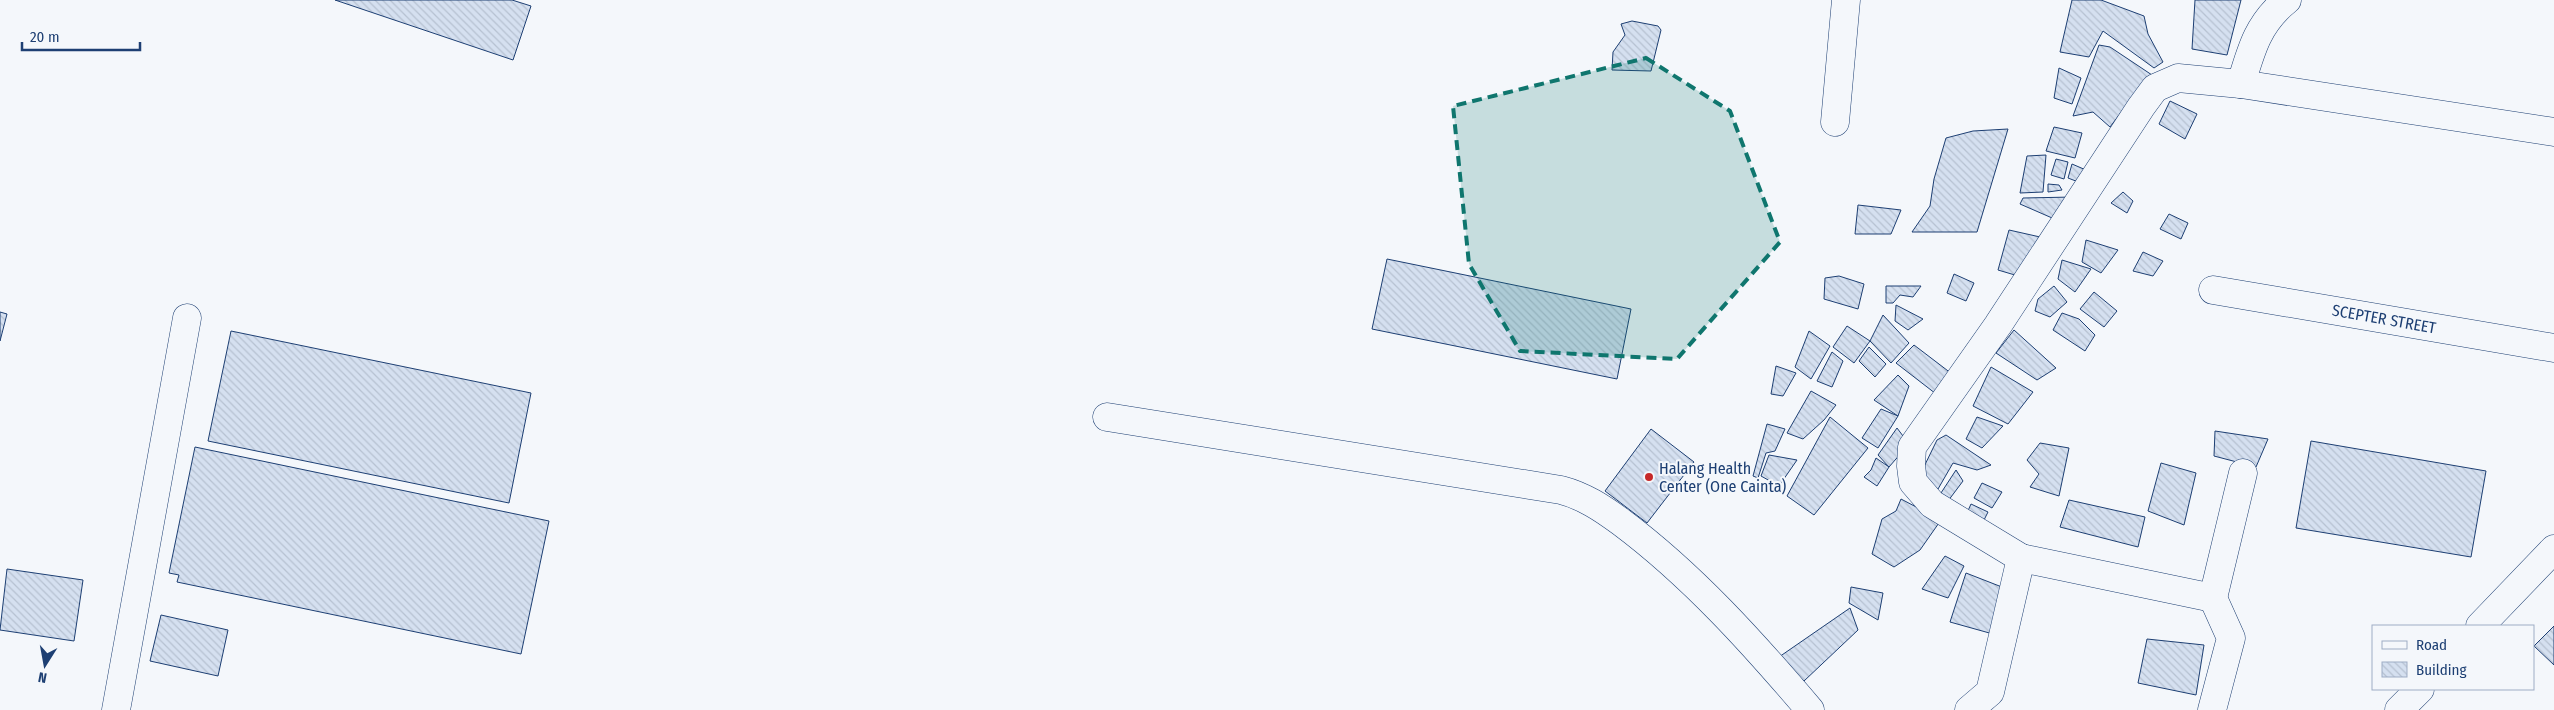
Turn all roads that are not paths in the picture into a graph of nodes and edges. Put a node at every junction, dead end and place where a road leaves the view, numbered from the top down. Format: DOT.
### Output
graph roads {
  1 [pos="1846,0"];
  2 [pos="2287,0"];
  3 [pos="2241,84"];
  4 [pos="1835,122"];
  5 [pos="2554,132"];
  6 [pos="2213,290"];
  7 [pos="187,318"];
  8 [pos="2554,348"];
  9 [pos="1107,417"];
  10 [pos="2243,473"];
  11 [pos="2554,549"];
  12 [pos="2021,558"];
  13 [pos="2213,598"];
  14 [pos="2481,625"];
  15 [pos="2419,690"];
  16 [pos="116,710"];
  17 [pos="1810,710"];
  18 [pos="1969,710"];
  19 [pos="2212,710"];
  20 [pos="2399,710"];
  1 -- 4 [label="street"];
  2 -- 3 [label="street"];
  3 -- 5 [label="street"];
  3 -- 12 [label="street"];
  6 -- 8 [label="street, SCEPTER STREET"];
  7 -- 16 [label="street"];
  9 -- 17 [label="street"];
  10 -- 13 [label="street"];
  11 -- 14 [label="street"];
  12 -- 13 [label="street"];
  12 -- 18 [label="street"];
  13 -- 19 [label="street"];
  15 -- 20 [label="street"];
}
